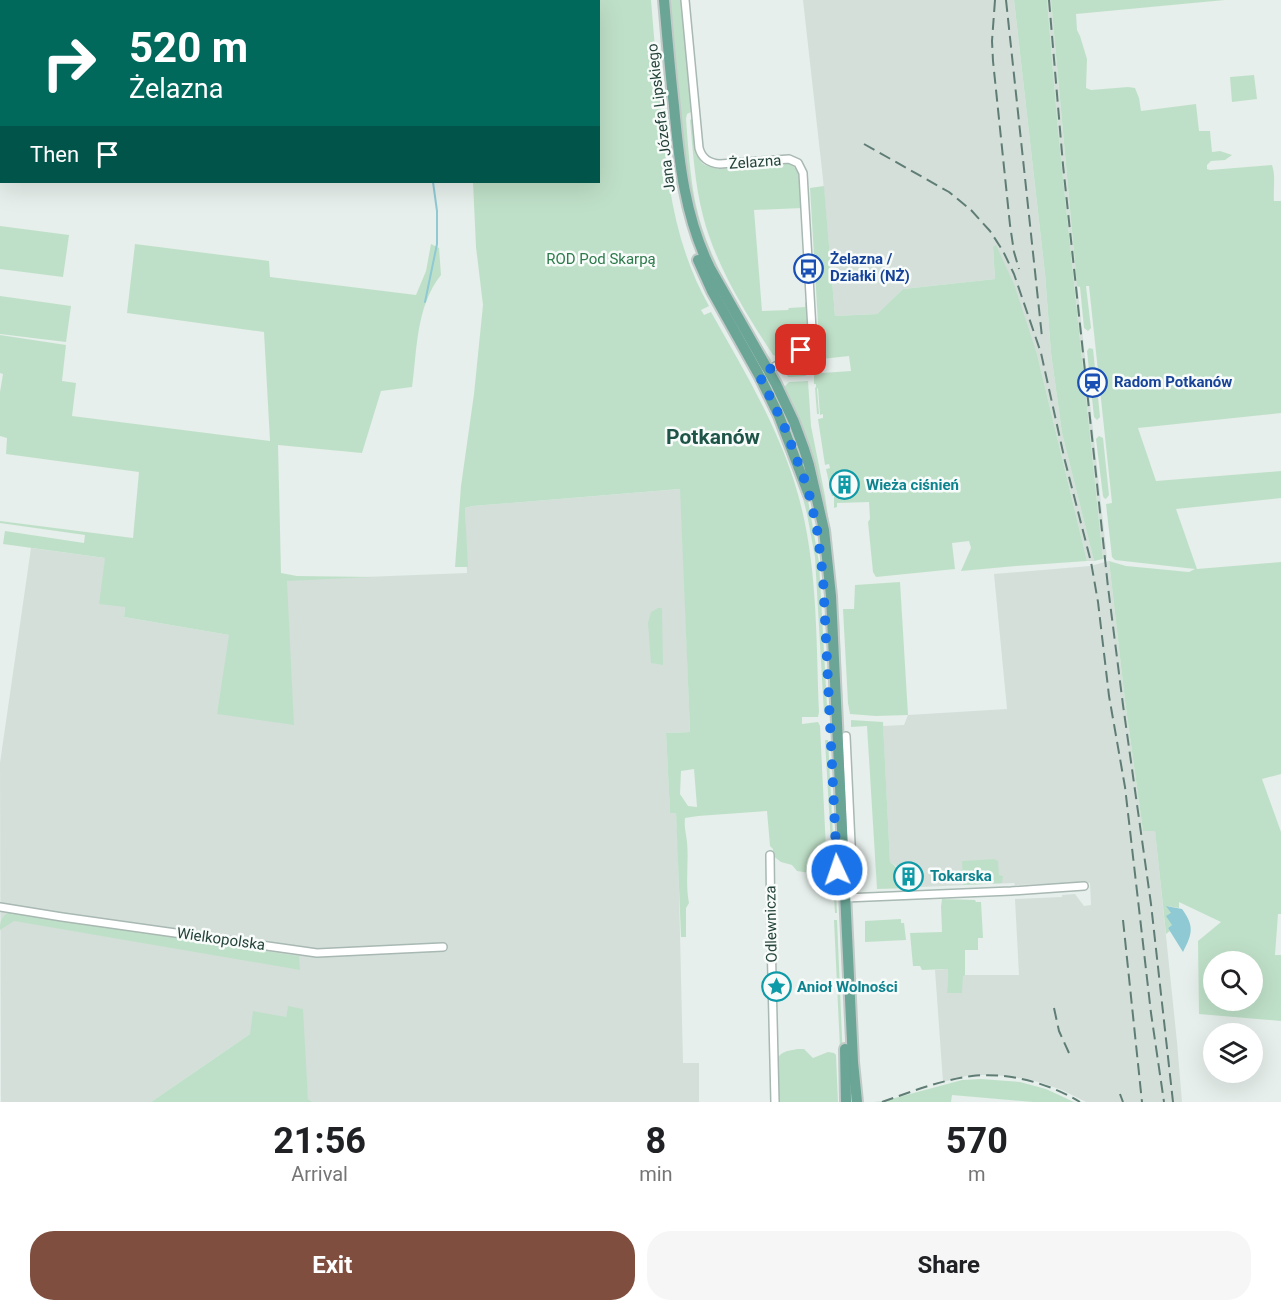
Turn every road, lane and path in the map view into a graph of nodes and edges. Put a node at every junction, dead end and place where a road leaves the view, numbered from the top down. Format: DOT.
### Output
graph roads {
  1 [pos="657,0"];
  2 [pos="664,0"];
  3 [pos="685,0"];
  4 [pos="764,373"];
  5 [pos="846,736"];
  6 [pos="770,855"];
  7 [pos="1084,886"];
  8 [pos="853,887"];
  9 [pos="840,899"];
  10 [pos="0,907"];
  11 [pos="443,947"];
  12 [pos="775,1102"];
  13 [pos="846,1102"];
  14 [pos="857,1102"];
  1 -- 4 [label="main road, Jana Józefa Lipskiego"];
  2 -- 4 [label="main road, Jana Józefa Lipskiego"];
  3 -- 4 [label="street, Żelazna"];
  4 -- 9 [label="main road, Jana Józefa Lipskiego"];
  5 -- 8 [label="street"];
  6 -- 12 [label="street, Odlewnicza"];
  7 -- 9 [label="street"];
  9 -- 13 [label="main road, Jana Józefa Lipskiego"];
  9 -- 14 [label="main road, Jana Józefa Lipskiego"];
  10 -- 11 [label="street, Wielkopolska"];
}
